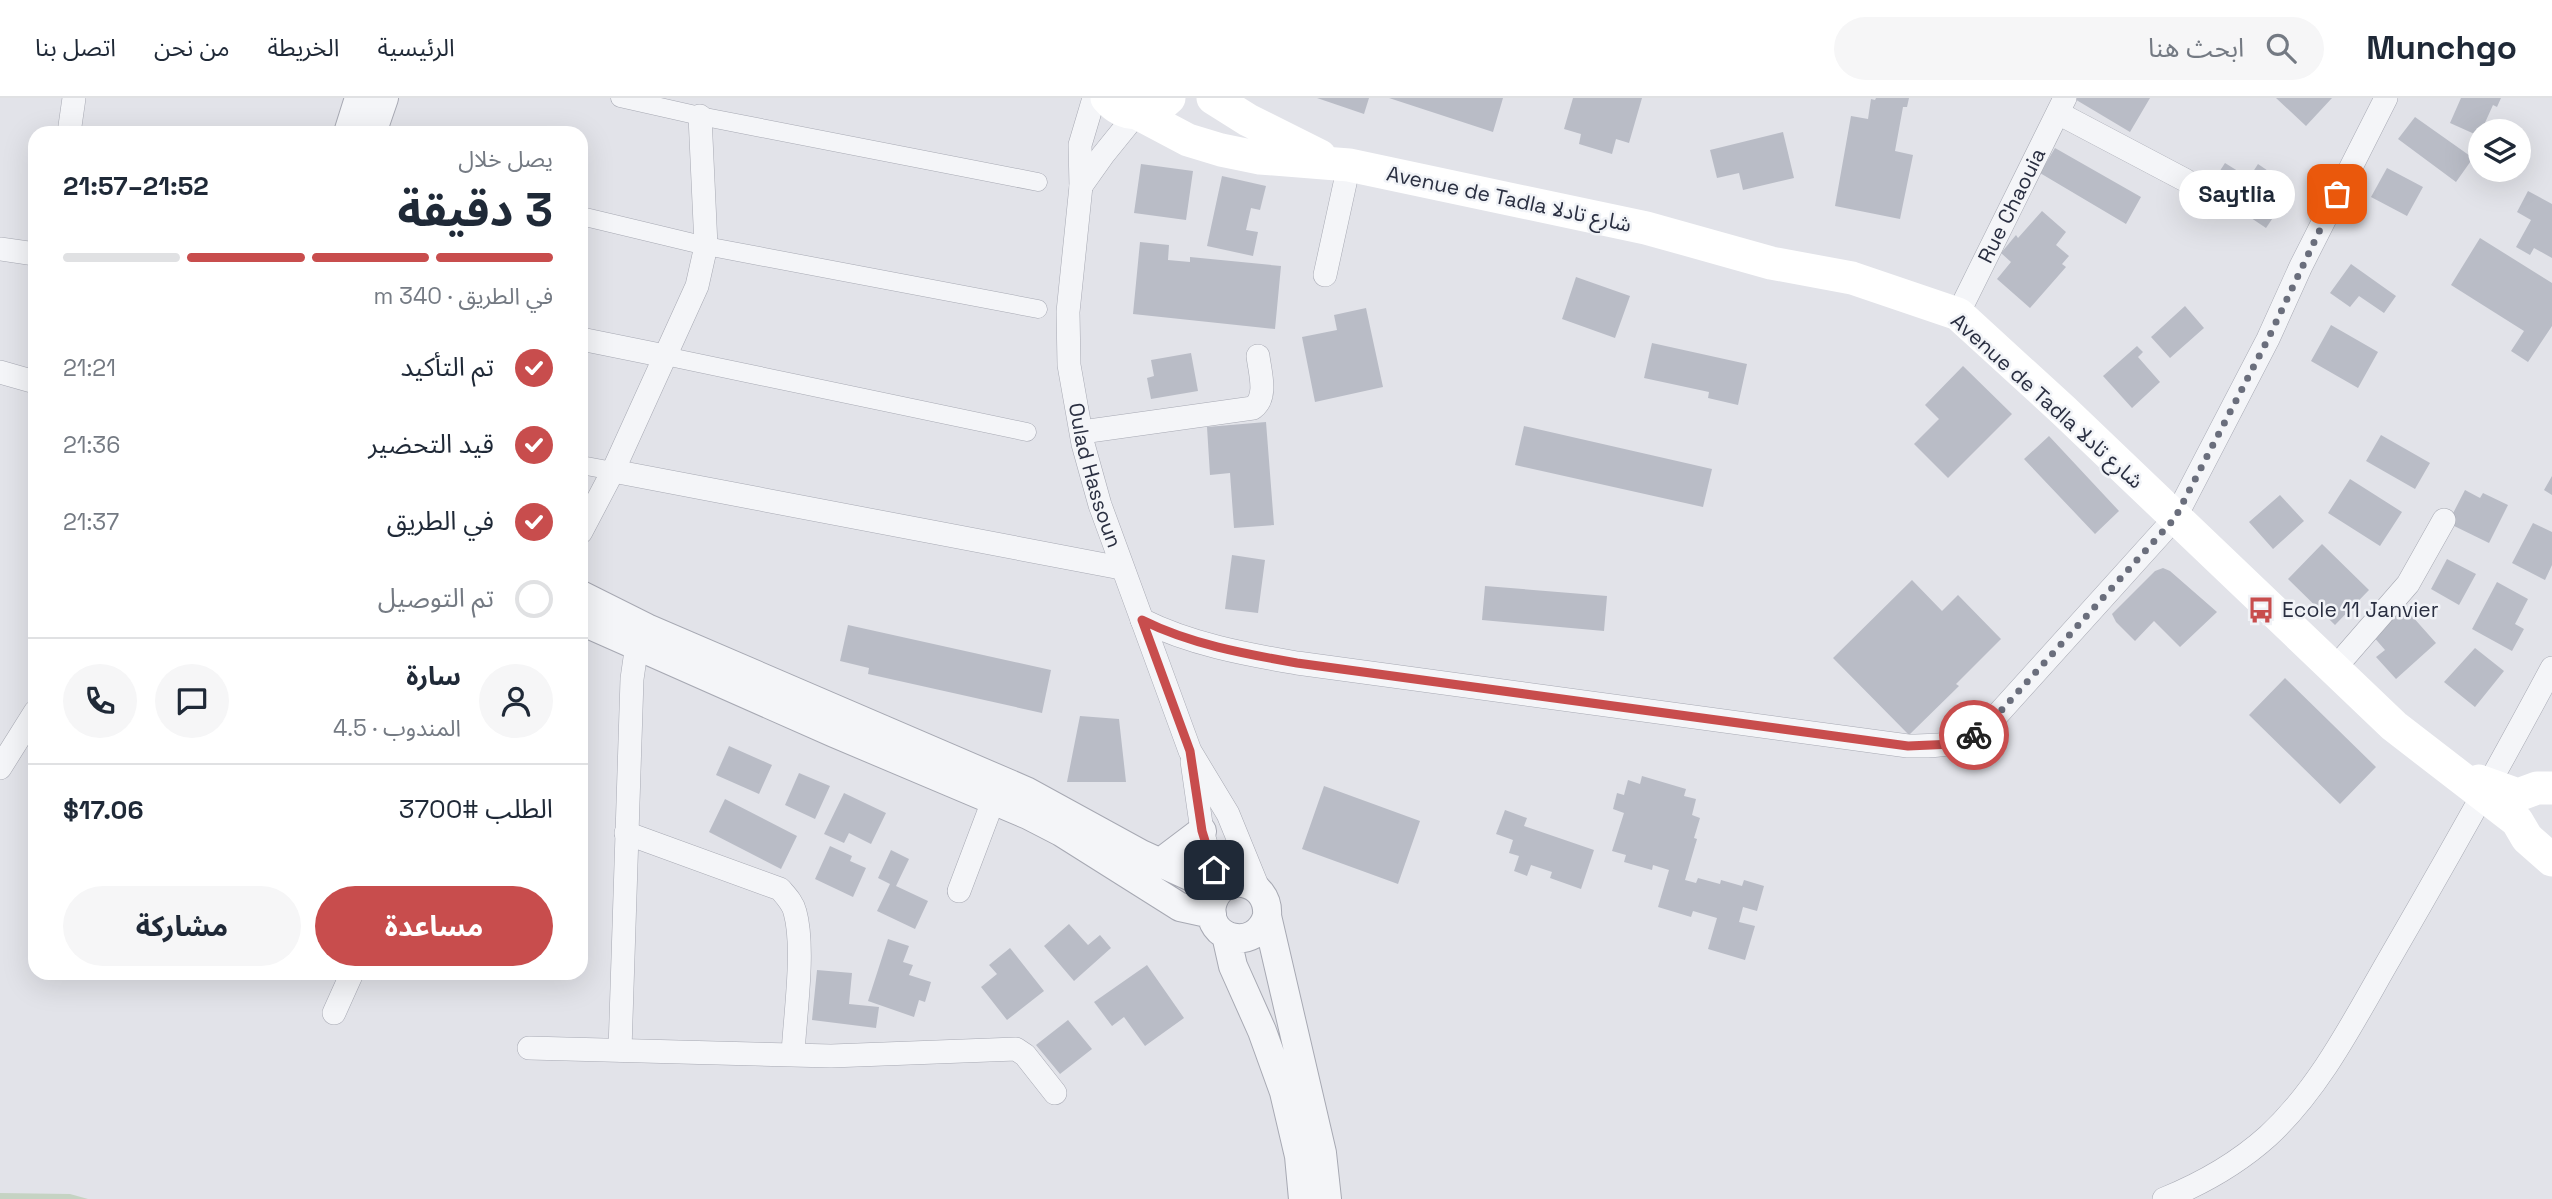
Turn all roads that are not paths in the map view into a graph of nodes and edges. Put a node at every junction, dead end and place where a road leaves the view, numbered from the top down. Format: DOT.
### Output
graph roads {
  1 [pos="74,98"];
  2 [pos="359,98"];
  3 [pos="384,98"];
  4 [pos="620,98"];
  5 [pos="1094,98"];
  6 [pos="1107,98"];
  7 [pos="1169,98"];
  8 [pos="1213,98"];
  9 [pos="2386,98"];
  10 [pos="2061,106"];
  11 [pos="1137,113"];
  12 [pos="699,116"];
  13 [pos="70,126"];
  14 [pos="350,126"];
  15 [pos="374,126"];
  16 [pos="1340,163"];
  17 [pos="2185,180"];
  18 [pos="1038,182"];
  19 [pos="1081,186"];
  20 [pos="588,218"];
  21 [pos="706,246"];
  22 [pos="0,250"];
  23 [pos="28,253"];
  24 [pos="1325,275"];
  25 [pos="1038,309"];
  26 [pos="1958,314"];
  27 [pos="588,340"];
  28 [pos="665,356"];
  29 [pos="1258,356"];
  30 [pos="0,372"];
  31 [pos="28,380"];
  32 [pos="1027,432"];
  33 [pos="1083,432"];
  34 [pos="588,466"];
  35 [pos="612,471"];
  36 [pos="588,518"];
  37 [pos="2175,518"];
  38 [pos="2444,520"];
  39 [pos="1121,568"];
  40 [pos="588,600"];
  41 [pos="1142,620"];
  42 [pos="588,623"];
  43 [pos="643,638"];
  44 [pos="2552,668"];
  45 [pos="2334,669"];
  46 [pos="838,722"];
  47 [pos="28,723"];
  48 [pos="1190,751"];
  49 [pos="0,768"];
  50 [pos="2552,788"];
  51 [pos="2494,794"];
  52 [pos="993,801"];
  53 [pos="2552,808"];
  54 [pos="1202,831"];
  55 [pos="626,834"];
  56 [pos="2552,835"];
  57 [pos="2552,860"];
  58 [pos="1161,862"];
  59 [pos="959,891"];
  60 [pos="1263,903"];
  61 [pos="1219,913"];
  62 [pos="349,980"];
  63 [pos="334,1013"];
  64 [pos="529,1048"];
  65 [pos="620,1050"];
  66 [pos="793,1054"];
  67 [pos="1055,1094"];
  68 [pos="1303,1199"];
  69 [pos="1327,1199"];
  70 [pos="2164,1199"];
  1 -- 13 [label="street"];
  2 -- 14 [label="street"];
  3 -- 15 [label="street"];
  4 -- 12 [label="street"];
  5 -- 19 [label="street, Oulad Hassoun"];
  6 -- 11 [label="main road, Avenue de Tadla شارع تادلا"];
  7 -- 11 [label="main road"];
  8 -- 16 [label="main road, Avenue de Tadla شارع تادلا"];
  9 -- 37 [label="street"];
  10 -- 17 [label="street"];
  10 -- 26 [label="street, Rue Chaouia"];
  11 -- 16 [label="main road, Avenue de Tadla شارع تادلا"];
  11 -- 19 [label="street, Oulad Hassoun"];
  12 -- 18 [label="street"];
  12 -- 21 [label="street"];
  16 -- 24 [label="street"];
  16 -- 26 [label="main road, Avenue de Tadla شارع تادلا"];
  19 -- 33 [label="street, Oulad Hassoun"];
  20 -- 21 [label="street"];
  21 -- 25 [label="street"];
  21 -- 28 [label="street"];
  22 -- 23 [label="street"];
  26 -- 37 [label="main road, Avenue de Tadla شارع تادلا"];
  27 -- 28 [label="street"];
  28 -- 32 [label="street"];
  28 -- 35 [label="street"];
  29 -- 33 [label="street"];
  30 -- 31 [label="street"];
  33 -- 39 [label="street, Oulad Hassoun"];
  34 -- 35 [label="street"];
  35 -- 36 [label="street"];
  35 -- 39 [label="street"];
  37 -- 41 [label="street"];
  37 -- 45 [label="main road, Avenue de Tadla شارع تادلا"];
  38 -- 45 [label="street"];
  39 -- 41 [label="street, Oulad Hassoun"];
  40 -- 43 [label="street"];
  41 -- 48 [label="street, Oulad Hassoun"];
  42 -- 43 [label="street"];
  43 -- 46 [label="street"];
  43 -- 55 [label="street"];
  44 -- 51 [label="street"];
  45 -- 51 [label="main road, Avenue de Tadla شارع تادلا"];
  46 -- 52 [label="street"];
  46 -- 58 [label="street"];
  47 -- 49 [label="street"];
  48 -- 54 [label="street, Oulad Hassoun"];
  48 -- 60 [label="street, Oulad Hassoun"];
  50 -- 51 [label="main road"];
  51 -- 53 [label="main road, Avenue de Tadla شارع تادلا"];
  51 -- 56 [label="main road, Avenue de Tadla شارع تادلا"];
  51 -- 57 [label="main road, Avenue de Tadla شارع تادلا"];
  51 -- 70 [label="street"];
  52 -- 59 [label="street"];
  52 -- 61 [label="street"];
  54 -- 58 [label="street"];
  54 -- 61 [label="street, Oulad Hassoun"];
  55 -- 65 [label="street"];
  55 -- 66 [label="street"];
  58 -- 61 [label="street"];
  60 -- 61 [label="street"];
  60 -- 61 [label="street"];
  60 -- 69 [label="street"];
  61 -- 68 [label="street"];
  62 -- 63 [label="street"];
  64 -- 65 [label="street"];
  65 -- 66 [label="street"];
  66 -- 67 [label="street"];
}
